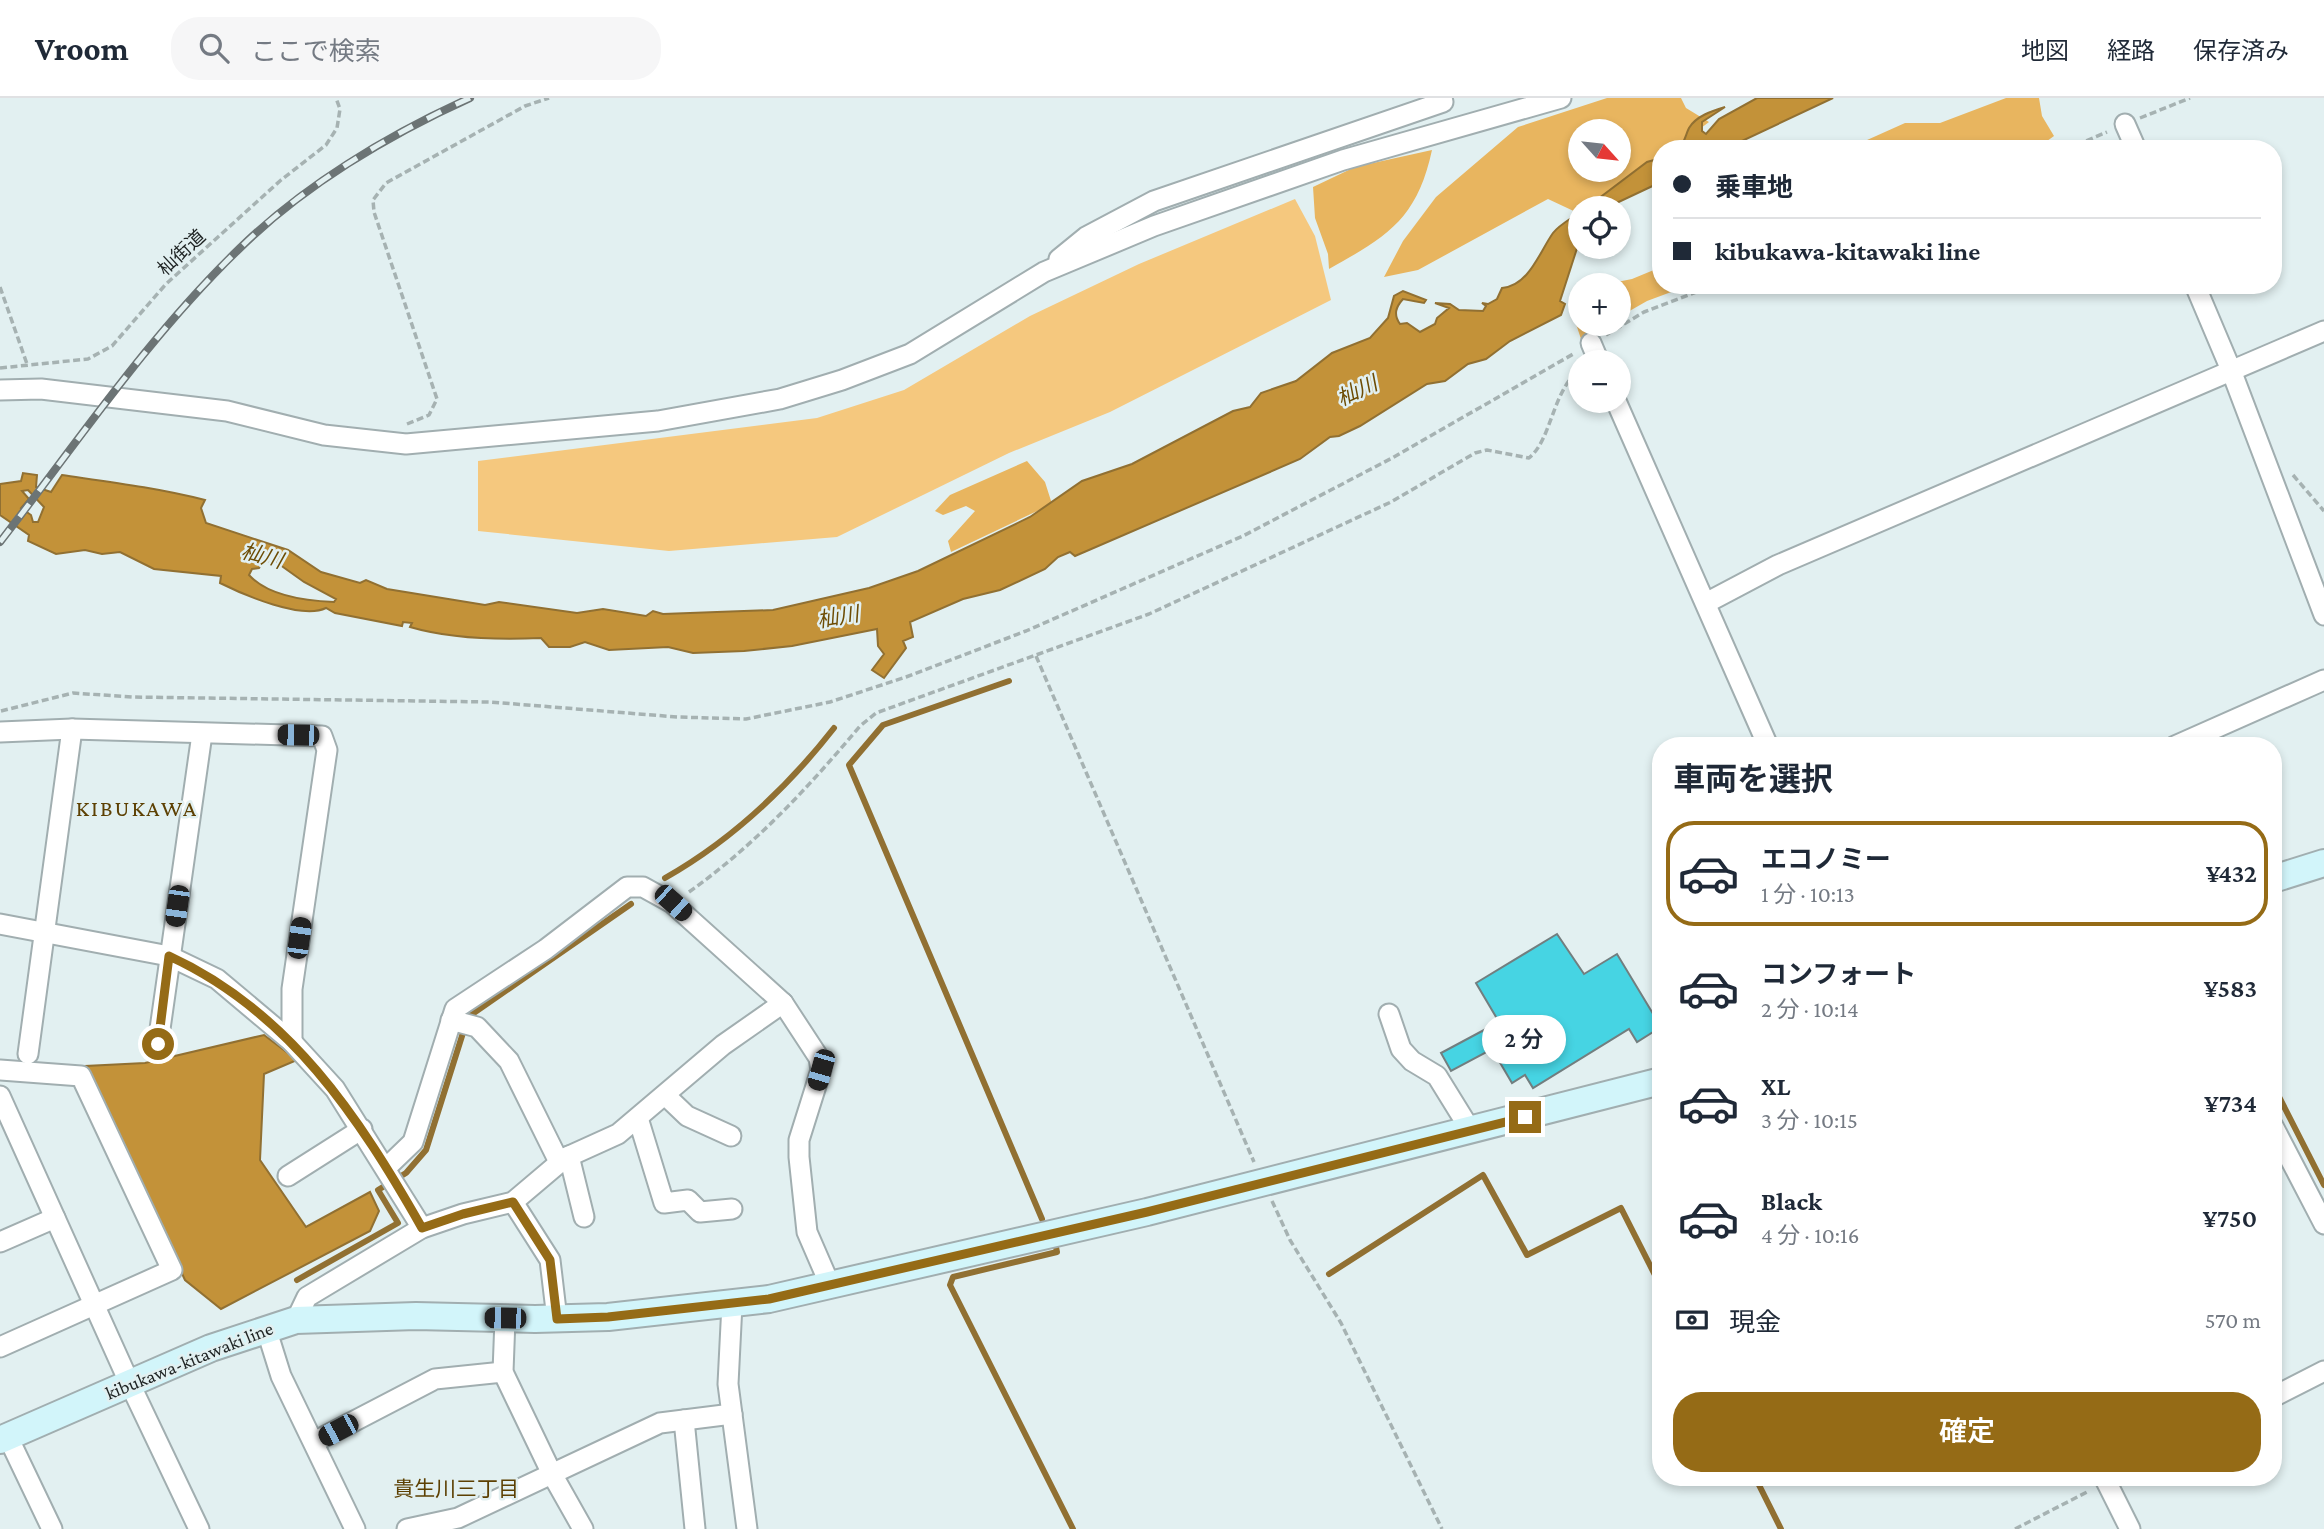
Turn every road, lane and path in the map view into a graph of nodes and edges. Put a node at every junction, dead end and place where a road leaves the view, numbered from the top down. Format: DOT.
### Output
graph roads {
  1 [pos="336,98"];
  2 [pos="549,98"];
  3 [pos="1442,98"];
  4 [pos="1562,98"];
  5 [pos="2190,98"];
  6 [pos="2125,124"];
  7 [pos="2088,140"];
  8 [pos="2132,140"];
  9 [pos="1044,272"];
  10 [pos="0,287"];
  11 [pos="1691,294"];
  12 [pos="2198,294"];
  13 [pos="2324,331"];
  14 [pos="1591,343"];
  15 [pos="1594,350"];
  16 [pos="27,364"];
  17 [pos="0,368"];
  18 [pos="2231,370"];
  19 [pos="1568,384"];
  20 [pos="0,390"];
  21 [pos="1621,413"];
  22 [pos="405,425"];
  23 [pos="2264,457"];
  24 [pos="2324,497"];
  25 [pos="2318,503"];
  26 [pos="2324,510"];
  27 [pos="1706,603"];
  28 [pos="2324,615"];
  29 [pos="1036,656"];
  30 [pos="2324,680"];
  31 [pos="0,711"];
  32 [pos="72,729"];
  33 [pos="0,732"];
  34 [pos="202,734"];
  35 [pos="1764,737"];
  36 [pos="2195,737"];
  37 [pos="2324,863"];
  38 [pos="2282,876"];
  39 [pos="673,903"];
  40 [pos="0,924"];
  41 [pos="45,932"];
  42 [pos="169,956"];
  43 [pos="783,1003"];
  44 [pos="1389,1014"];
  45 [pos="451,1020"];
  46 [pos="292,1042"];
  47 [pos="158,1044"];
  48 [pos="28,1054"];
  49 [pos="0,1070"];
  50 [pos="1652,1084"];
  51 [pos="665,1095"];
  52 [pos="0,1096"];
  53 [pos="638,1118"];
  54 [pos="362,1129"];
  55 [pos="7,1130"];
  56 [pos="1471,1131"];
  57 [pos="731,1136"];
  58 [pos="2282,1143"];
  59 [pos="564,1159"];
  60 [pos="392,1176"];
  61 [pos="288,1177"];
  62 [pos="1263,1183"];
  63 [pos="513,1202"];
  64 [pos="732,1209"];
  65 [pos="55,1217"];
  66 [pos="584,1217"];
  67 [pos="2324,1224"];
  68 [pos="422,1228"];
  69 [pos="0,1242"];
  70 [pos="830,1285"];
  71 [pos="732,1304"];
  72 [pos="94,1305"];
  73 [pos="505,1318"];
  74 [pos="557,1319"];
  75 [pos="296,1320"];
  76 [pos="265,1328"];
  77 [pos="0,1347"];
  78 [pos="2324,1371"];
  79 [pos="503,1372"];
  80 [pos="129,1382"];
  81 [pos="2282,1392"];
  82 [pos="732,1414"];
  83 [pos="684,1420"];
  84 [pos="4,1439"];
  85 [pos="314,1442"];
  86 [pos="552,1474"];
  87 [pos="2096,1486"];
  88 [pos="2112,1486"];
  89 [pos="414,1528"];
  90 [pos="52,1529"];
  91 [pos="200,1529"];
  92 [pos="355,1529"];
  93 [pos="583,1529"];
  94 [pos="695,1529"];
  95 [pos="747,1529"];
  96 [pos="1442,1529"];
  97 [pos="2015,1529"];
  98 [pos="2130,1529"];
  1 -- 16 [label="path, 杣街道"];
  2 -- 22 [label="path"];
  3 -- 9 [label="street"];
  4 -- 9 [label="street"];
  5 -- 6 [label="path"];
  6 -- 7 [label="path"];
  6 -- 8 [label="street"];
  9 -- 20 [label="street"];
  10 -- 16 [label="path"];
  11 -- 14 [label="path"];
  12 -- 18 [label="street"];
  13 -- 18 [label="street"];
  14 -- 15 [label="street"];
  14 -- 31 [label="path"];
  16 -- 17 [label="path, 杣街道"];
  18 -- 23 [label="street"];
  18 -- 27 [label="street"];
  19 -- 29 [label="path"];
  21 -- 27 [label="street"];
  23 -- 25 [label="path"];
  23 -- 28 [label="street"];
  24 -- 25 [label="path"];
  25 -- 26 [label="path"];
  27 -- 35 [label="street"];
  29 -- 39 [label="path"];
  29 -- 62 [label="path"];
  30 -- 36 [label="street"];
  32 -- 33 [label="street"];
  32 -- 34 [label="street"];
  32 -- 41 [label="street"];
  34 -- 42 [label="street"];
  34 -- 46 [label="street"];
  37 -- 38 [label="main road"];
  39 -- 43 [label="street"];
  39 -- 45 [label="street"];
  40 -- 41 [label="street"];
  41 -- 42 [label="street"];
  41 -- 48 [label="street"];
  42 -- 46 [label="street"];
  42 -- 47 [label="street"];
  43 -- 51 [label="street"];
  43 -- 70 [label="street"];
  44 -- 56 [label="street"];
  45 -- 59 [label="street"];
  45 -- 60 [label="street"];
  46 -- 54 [label="street"];
  49 -- 72 [label="street"];
  50 -- 56 [label="main road, kibukawa-kitawaki line"];
  51 -- 53 [label="street"];
  51 -- 57 [label="street"];
  52 -- 55 [label="street"];
  53 -- 59 [label="street"];
  53 -- 64 [label="street"];
  54 -- 60 [label="street"];
  54 -- 61 [label="street"];
  55 -- 65 [label="street"];
  56 -- 62 [label="main road, kibukawa-kitawaki line"];
  58 -- 67 [label="street"];
  59 -- 63 [label="street"];
  59 -- 66 [label="street"];
  60 -- 68 [label="street"];
  62 -- 70 [label="main road, kibukawa-kitawaki line"];
  62 -- 96 [label="path"];
  63 -- 68 [label="street"];
  63 -- 74 [label="street"];
  65 -- 69 [label="street"];
  65 -- 72 [label="street"];
  68 -- 75 [label="street"];
  70 -- 71 [label="main road, kibukawa-kitawaki line"];
  71 -- 74 [label="main road, kibukawa-kitawaki line"];
  71 -- 82 [label="street"];
  72 -- 77 [label="street"];
  72 -- 80 [label="street"];
  73 -- 74 [label="main road, kibukawa-kitawaki line"];
  73 -- 75 [label="main road, kibukawa-kitawaki line"];
  73 -- 79 [label="street"];
  75 -- 76 [label="main road, kibukawa-kitawaki line"];
  76 -- 80 [label="main road, kibukawa-kitawaki line"];
  76 -- 85 [label="street"];
  78 -- 81 [label="street"];
  79 -- 85 [label="street"];
  79 -- 86 [label="street"];
  80 -- 84 [label="main road, kibukawa-kitawaki line"];
  80 -- 91 [label="street"];
  82 -- 83 [label="street"];
  82 -- 95 [label="street"];
  83 -- 86 [label="street"];
  83 -- 94 [label="street"];
  84 -- 90 [label="street"];
  85 -- 92 [label="street"];
  86 -- 89 [label="street"];
  86 -- 93 [label="street"];
  87 -- 97 [label="path"];
  88 -- 98 [label="street"];
}
